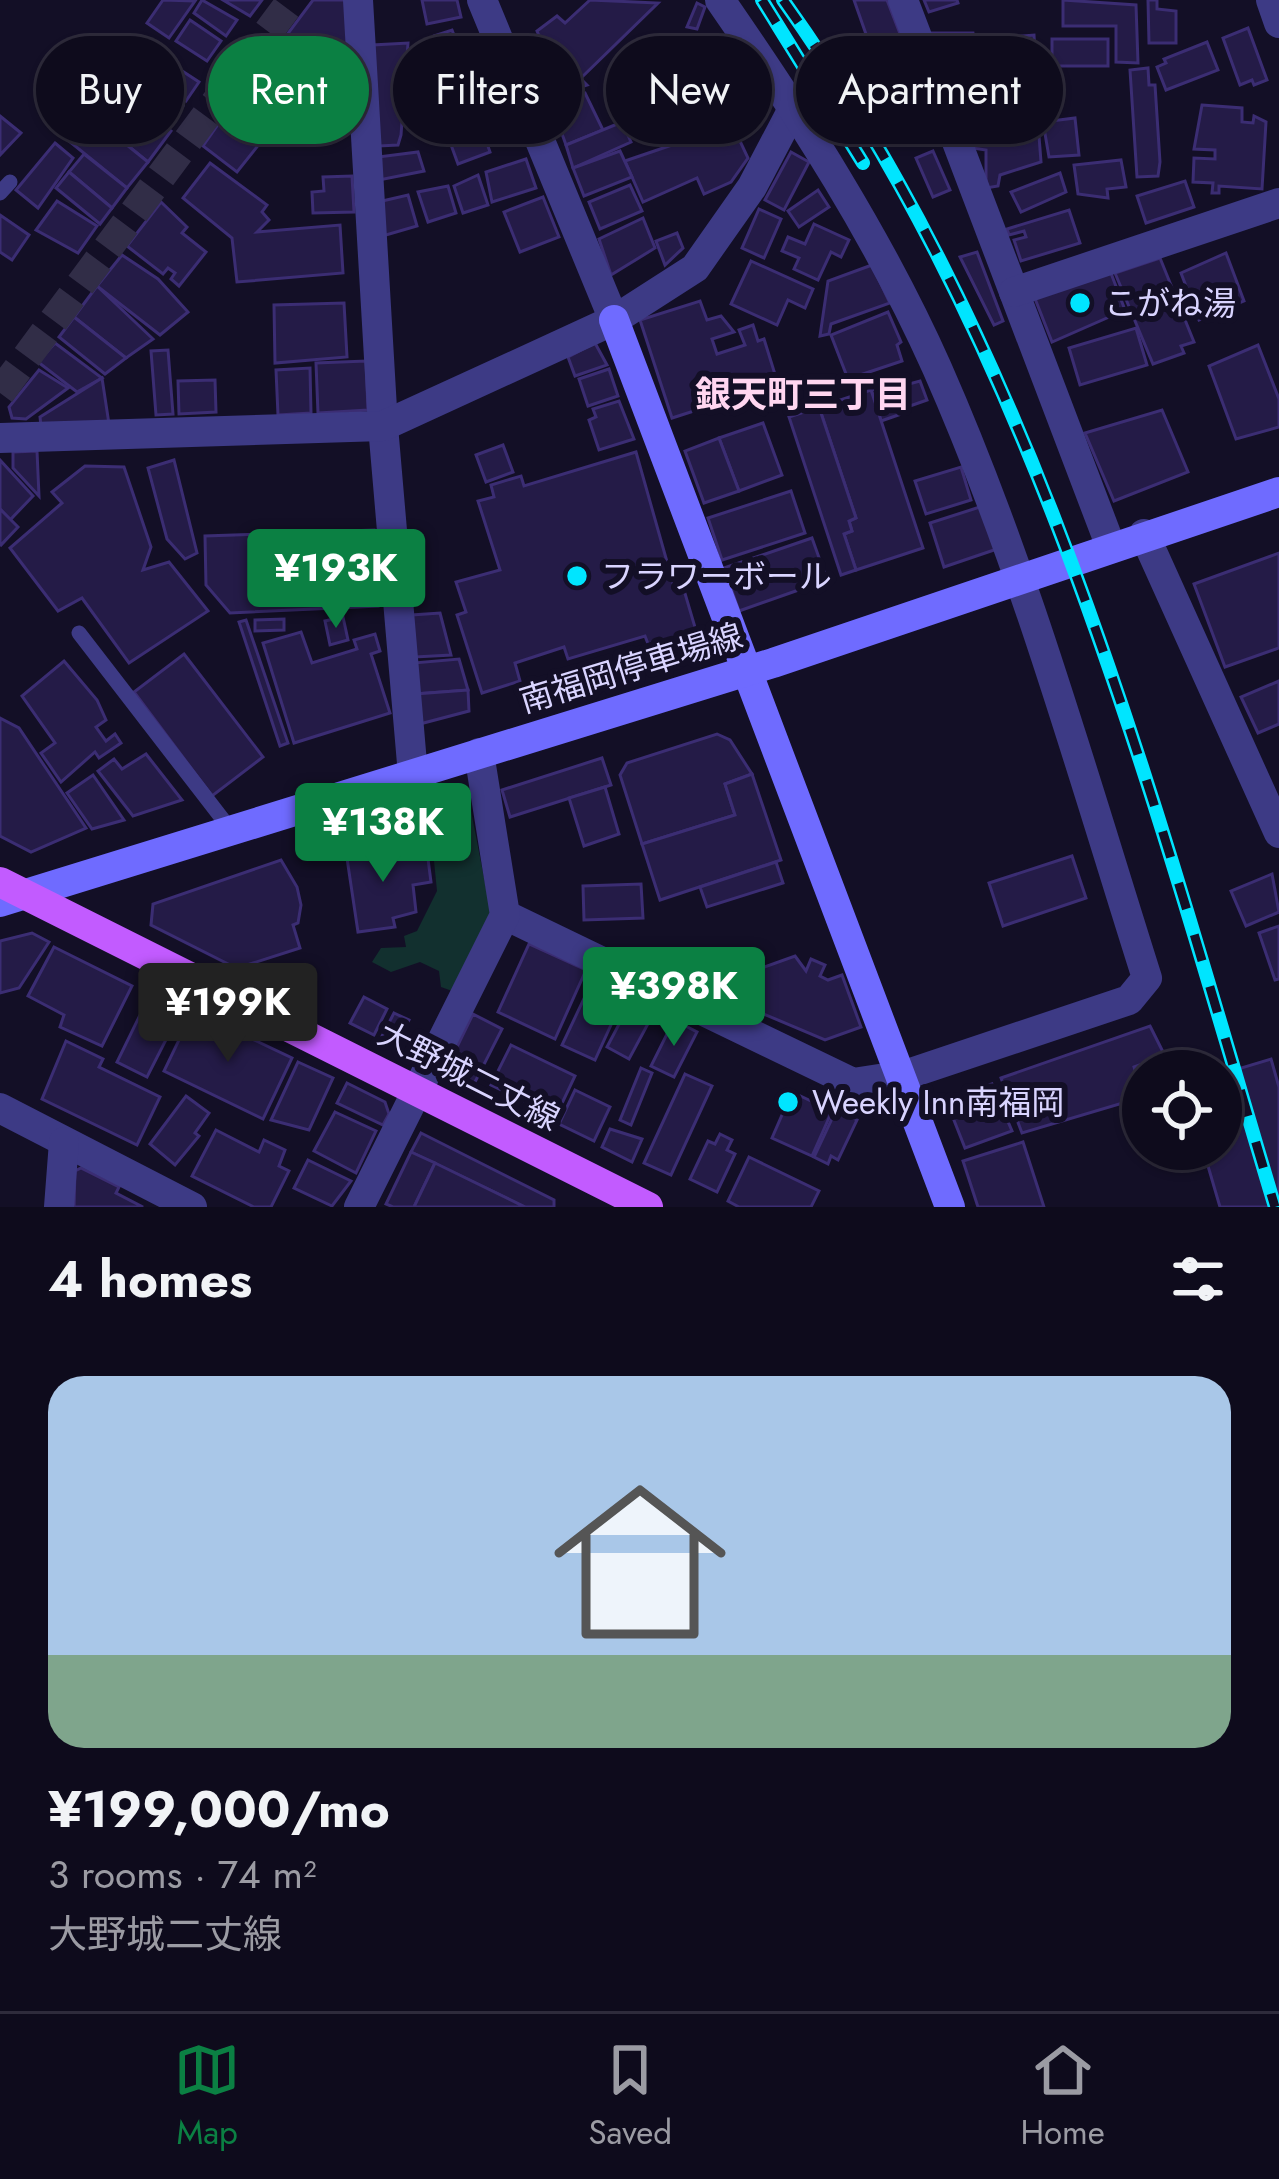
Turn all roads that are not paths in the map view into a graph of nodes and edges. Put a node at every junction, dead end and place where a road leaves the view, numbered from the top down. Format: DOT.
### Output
graph roads {
  1 [pos="358,0"];
  2 [pos="482,0"];
  3 [pos="720,0"];
  4 [pos="902,0"];
  5 [pos="1270,0"];
  6 [pos="1279,23"];
  7 [pos="794,107"];
  8 [pos="1279,202"];
  9 [pos="1014,292"];
  10 [pos="614,320"];
  11 [pos="383,426"];
  12 [pos="0,438"];
  13 [pos="1279,492"];
  14 [pos="1144,534"];
  15 [pos="1112,548"];
  16 [pos="1022,581"];
  17 [pos="79,633"];
  18 [pos="744,670"];
  19 [pos="479,752"];
  20 [pos="413,775"];
  21 [pos="231,830"];
  22 [pos="1279,833"];
  23 [pos="9,893"];
  24 [pos="505,915"];
  25 [pos="904,1075"];
  26 [pos="418,1091"];
  27 [pos="0,1108"];
  28 [pos="64,1142"];
  29 [pos="59,1207"];
  30 [pos="192,1207"];
  31 [pos="359,1207"];
  32 [pos="648,1207"];
  33 [pos="950,1207"];
  1 -- 11 [label="street"];
  2 -- 10 [label="street"];
  3 -- 7 [label="street"];
  4 -- 9 [label="street"];
  5 -- 6 [label="street"];
  7 -- 10 [label="street"];
  7 -- 16 [label="street"];
  8 -- 9 [label="street"];
  9 -- 15 [label="street"];
  10 -- 11 [label="street"];
  10 -- 18 [label="main road"];
  11 -- 12 [label="street"];
  11 -- 20 [label="street"];
  13 -- 14 [label="main road, 南福岡停車場線"];
  14 -- 15 [label="main road, 南福岡停車場線"];
  14 -- 22 [label="street"];
  15 -- 16 [label="main road, 南福岡停車場線"];
  16 -- 18 [label="main road, 南福岡停車場線"];
  16 -- 25 [label="street"];
  17 -- 21 [label="lane"];
  18 -- 19 [label="main road, 南福岡停車場線"];
  18 -- 25 [label="main road"];
  19 -- 20 [label="main road, 南福岡停車場線"];
  19 -- 24 [label="street"];
  20 -- 21 [label="main road, 南福岡停車場線"];
  21 -- 23 [label="main road, 南福岡停車場線"];
  23 -- 26 [label="main road, 大野城二丈線"];
  24 -- 25 [label="street"];
  24 -- 26 [label="street"];
  25 -- 33 [label="main road"];
  26 -- 31 [label="street"];
  26 -- 32 [label="main road, 大野城二丈線"];
  27 -- 28 [label="street"];
  28 -- 29 [label="street"];
  28 -- 30 [label="street"];
}
